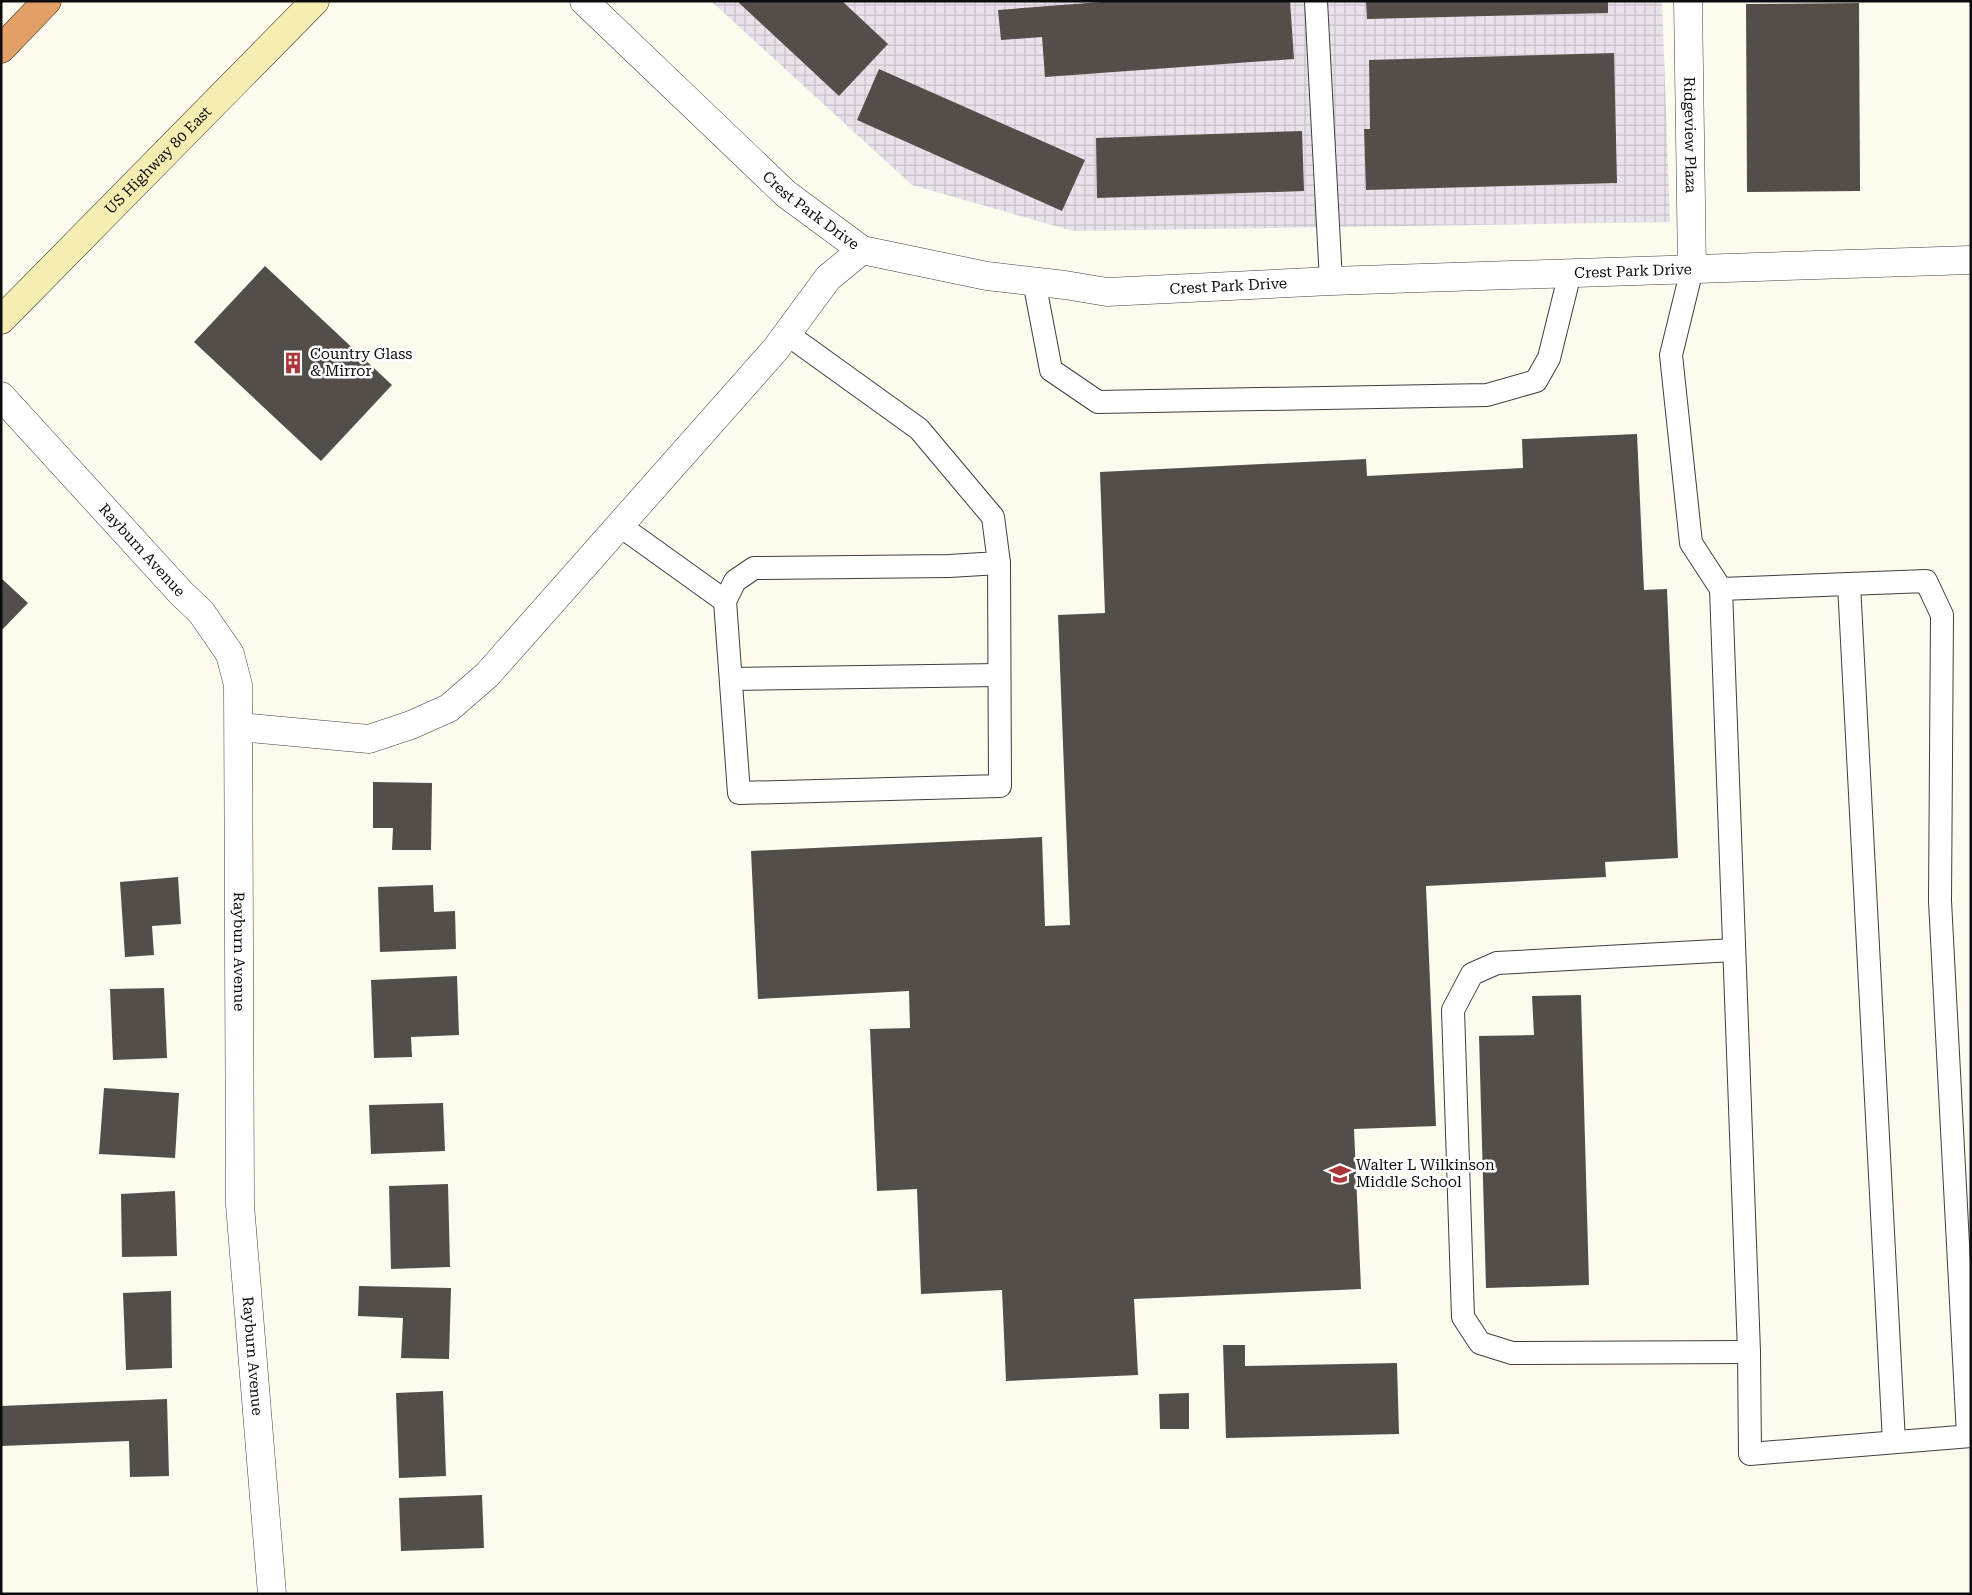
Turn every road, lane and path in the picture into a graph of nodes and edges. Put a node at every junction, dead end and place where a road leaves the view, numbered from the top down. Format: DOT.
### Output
graph roads {
  1 [pos="47,1"];
  2 [pos="315,1"];
  3 [pos="584,1"];
  4 [pos="1316,1"];
  5 [pos="1688,1"];
  6 [pos="1,49"];
  7 [pos="862,250"];
  8 [pos="1971,260"];
  9 [pos="1692,269"];
  10 [pos="1570,274"];
  11 [pos="1034,281"];
  12 [pos="1331,281"];
  13 [pos="1,320"];
  14 [pos="786,334"];
  15 [pos="1,396"];
  16 [pos="619,525"];
  17 [pos="999,563"];
  18 [pos="1849,584"];
  19 [pos="1721,589"];
  20 [pos="725,601"];
  21 [pos="999,675"];
  22 [pos="730,679"];
  23 [pos="239,727"];
  24 [pos="1734,950"];
  25 [pos="1749,1352"];
  26 [pos="1969,1435"];
  27 [pos="1894,1442"];
  28 [pos="272,1594"];
  1 -- 6 [label="highway"];
  2 -- 13 [label="main road, US Highway 80 East"];
  3 -- 7 [label="street, Crest Park Drive"];
  4 -- 12 [label="lane"];
  5 -- 9 [label="street, Ridgeview Plaza"];
  7 -- 11 [label="street, Crest Park Drive"];
  7 -- 14 [label="street"];
  8 -- 9 [label="street, Crest Park Drive"];
  9 -- 10 [label="street, Crest Park Drive"];
  9 -- 19 [label="lane"];
  10 -- 11 [label="lane"];
  10 -- 12 [label="street, Crest Park Drive"];
  11 -- 12 [label="street, Crest Park Drive"];
  14 -- 16 [label="street"];
  14 -- 17 [label="lane"];
  15 -- 23 [label="street, Rayburn Avenue"];
  16 -- 20 [label="lane"];
  16 -- 23 [label="street"];
  17 -- 20 [label="lane"];
  17 -- 21 [label="lane"];
  18 -- 19 [label="lane"];
  18 -- 26 [label="lane"];
  18 -- 27 [label="lane"];
  19 -- 24 [label="lane"];
  20 -- 22 [label="lane"];
  21 -- 22 [label="lane"];
  21 -- 22 [label="lane"];
  23 -- 28 [label="street, Rayburn Avenue"];
  24 -- 25 [label="lane"];
  24 -- 25 [label="lane"];
  25 -- 27 [label="lane"];
  26 -- 27 [label="lane"];
}
